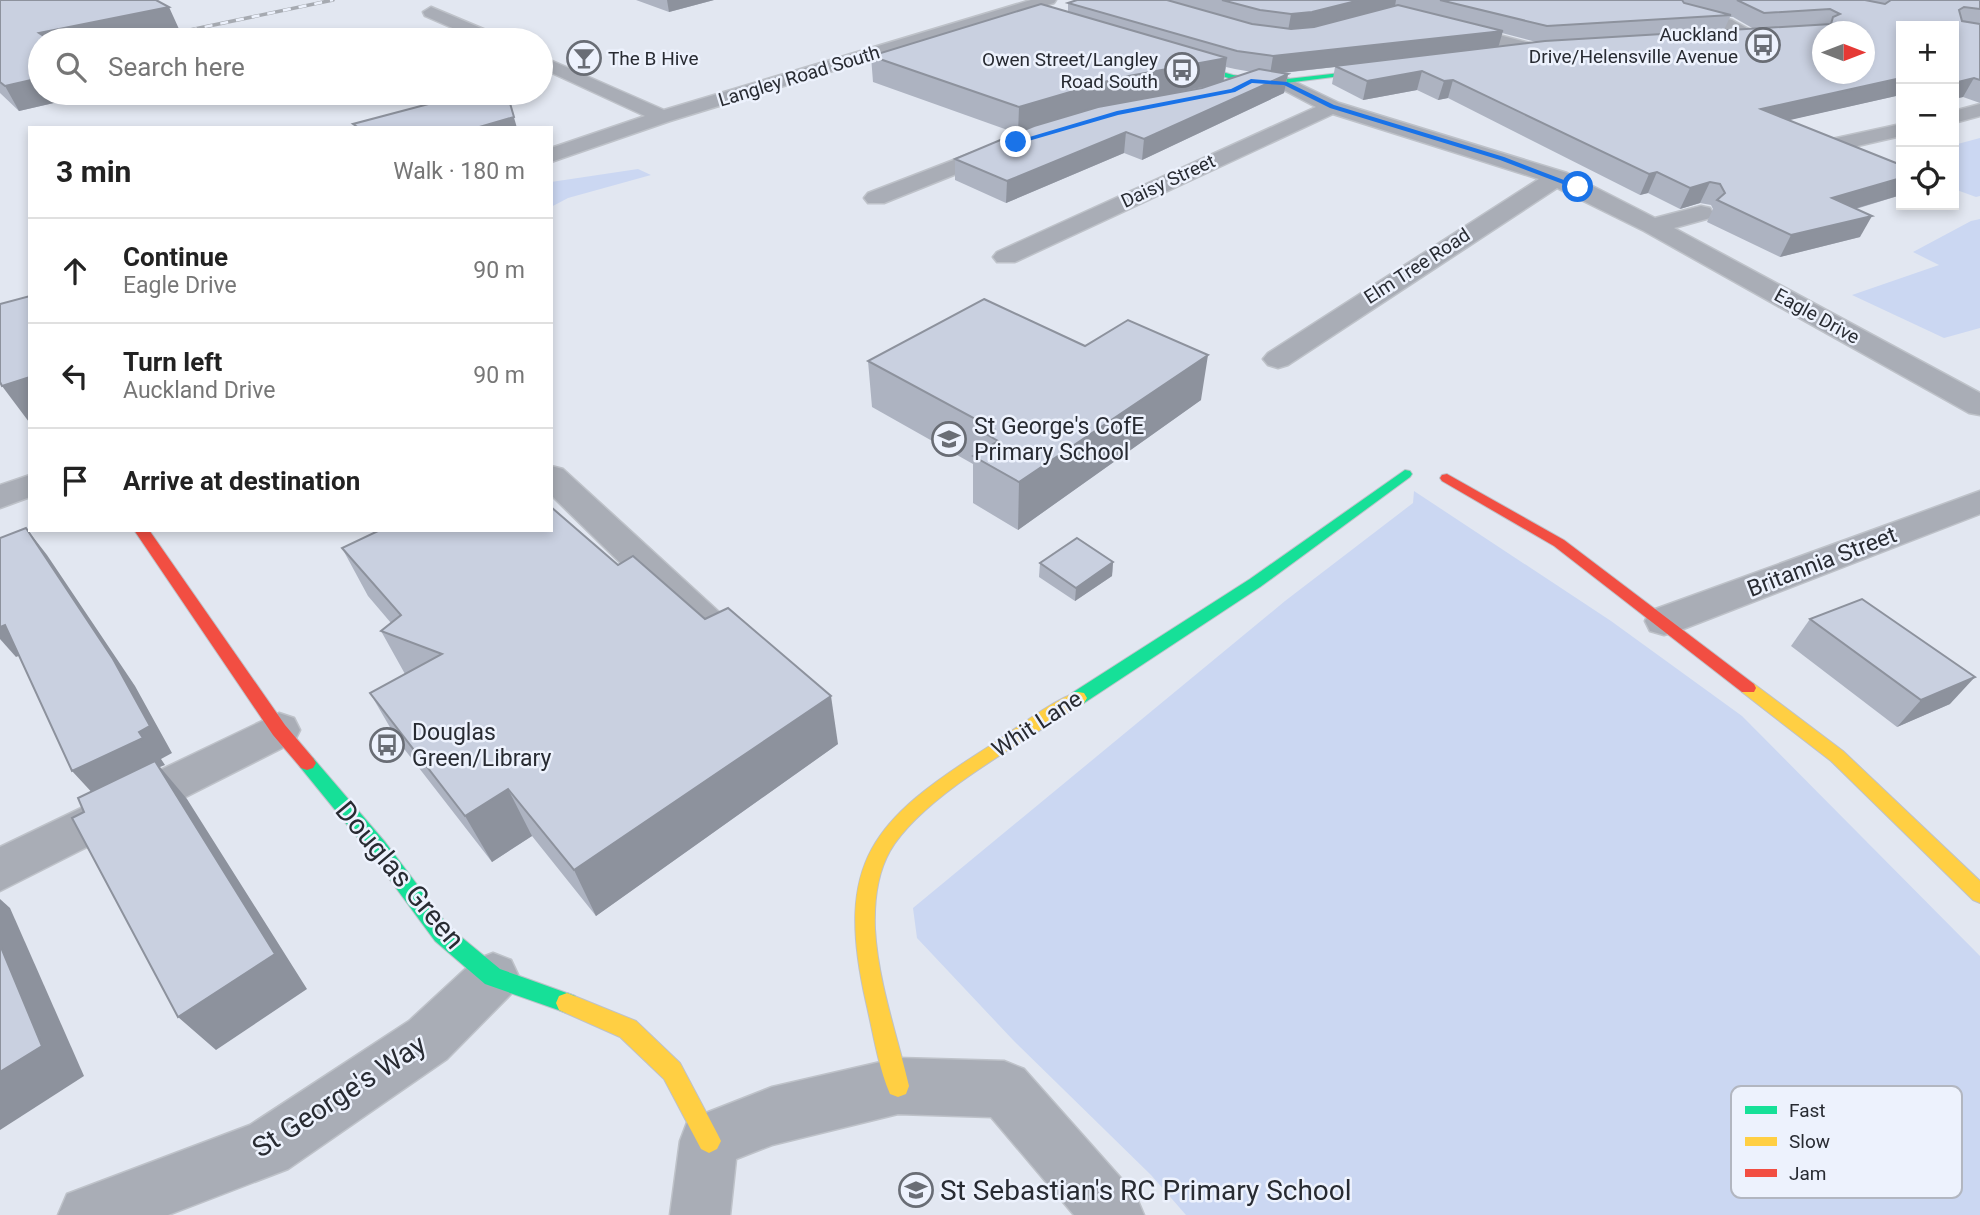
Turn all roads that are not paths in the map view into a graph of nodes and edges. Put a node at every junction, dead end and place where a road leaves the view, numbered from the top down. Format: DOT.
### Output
graph roads {
  1 [pos="1048,0"];
  2 [pos="1709,0"];
  3 [pos="1013,11"];
  4 [pos="431,12"];
  5 [pos="1046,21"];
  6 [pos="1434,24"];
  7 [pos="467,28"];
  8 [pos="1762,37"];
  9 [pos="1716,40"];
  10 [pos="1545,50"];
  11 [pos="1157,54"];
  12 [pos="1499,56"];
  13 [pos="553,67"];
  14 [pos="1405,68"];
  15 [pos="1251,81"];
  16 [pos="1285,83"];
  17 [pos="1220,93"];
  18 [pos="1332,107"];
  19 [pos="1980,110"];
  20 [pos="1959,116"];
  21 [pos="663,117"];
  22 [pos="1896,131"];
  23 [pos="1028,139"];
  24 [pos="1840,144"];
  25 [pos="553,154"];
  26 [pos="1559,178"];
  27 [pos="876,198"];
  28 [pos="1700,213"];
  29 [pos="1653,226"];
  30 [pos="1006,257"];
  31 [pos="1278,359"];
  32 [pos="1980,406"];
  33 [pos="1405,474"];
  34 [pos="1447,478"];
  35 [pos="553,479"];
  36 [pos="28,486"];
  37 [pos="0,497"];
  38 [pos="1980,502"];
  39 [pos="142,532"];
  40 [pos="1664,621"];
  41 [pos="727,643"];
  42 [pos="279,730"];
  43 [pos="0,870"];
  44 [pos="1980,894"];
  45 [pos="493,977"];
  46 [pos="898,1086"];
  47 [pos="709,1141"];
  48 [pos="88,1215"];
  49 [pos="700,1215"];
  50 [pos="1114,1215"];
  1 -- 3 [label="street, Langley Road South"];
  2 -- 8 [label="street"];
  3 -- 5 [label="street"];
  3 -- 21 [label="street, Langley Road South"];
  4 -- 7 [label="street"];
  6 -- 10 [label="street"];
  8 -- 9 [label="street"];
  10 -- 12 [label="street"];
  11 -- 15 [label="street"];
  13 -- 21 [label="street"];
  14 -- 16 [label="street"];
  15 -- 16 [label="street"];
  15 -- 17 [label="street"];
  16 -- 18 [label="street, Eagle Drive"];
  18 -- 26 [label="street, Eagle Drive"];
  18 -- 30 [label="street, Daisy Street"];
  19 -- 20 [label="street"];
  21 -- 25 [label="street, Langley Road South"];
  22 -- 24 [label="street"];
  23 -- 27 [label="street"];
  26 -- 29 [label="street, Eagle Drive"];
  26 -- 31 [label="street, Elm Tree Road"];
  28 -- 29 [label="street"];
  29 -- 32 [label="street, Eagle Drive"];
  33 -- 46 [label="street, Whit Lane"];
  34 -- 40 [label="street"];
  35 -- 41 [label="street"];
  36 -- 37 [label="street"];
  38 -- 40 [label="street, Britannia Street"];
  39 -- 42 [label="street, Douglas Green"];
  40 -- 44 [label="street"];
  42 -- 43 [label="street"];
  42 -- 45 [label="street, Douglas Green"];
  45 -- 47 [label="street, Douglas Green"];
  45 -- 48 [label="street, St George's Way"];
  46 -- 47 [label="street"];
  46 -- 50 [label="street"];
  47 -- 49 [label="street"];
}
